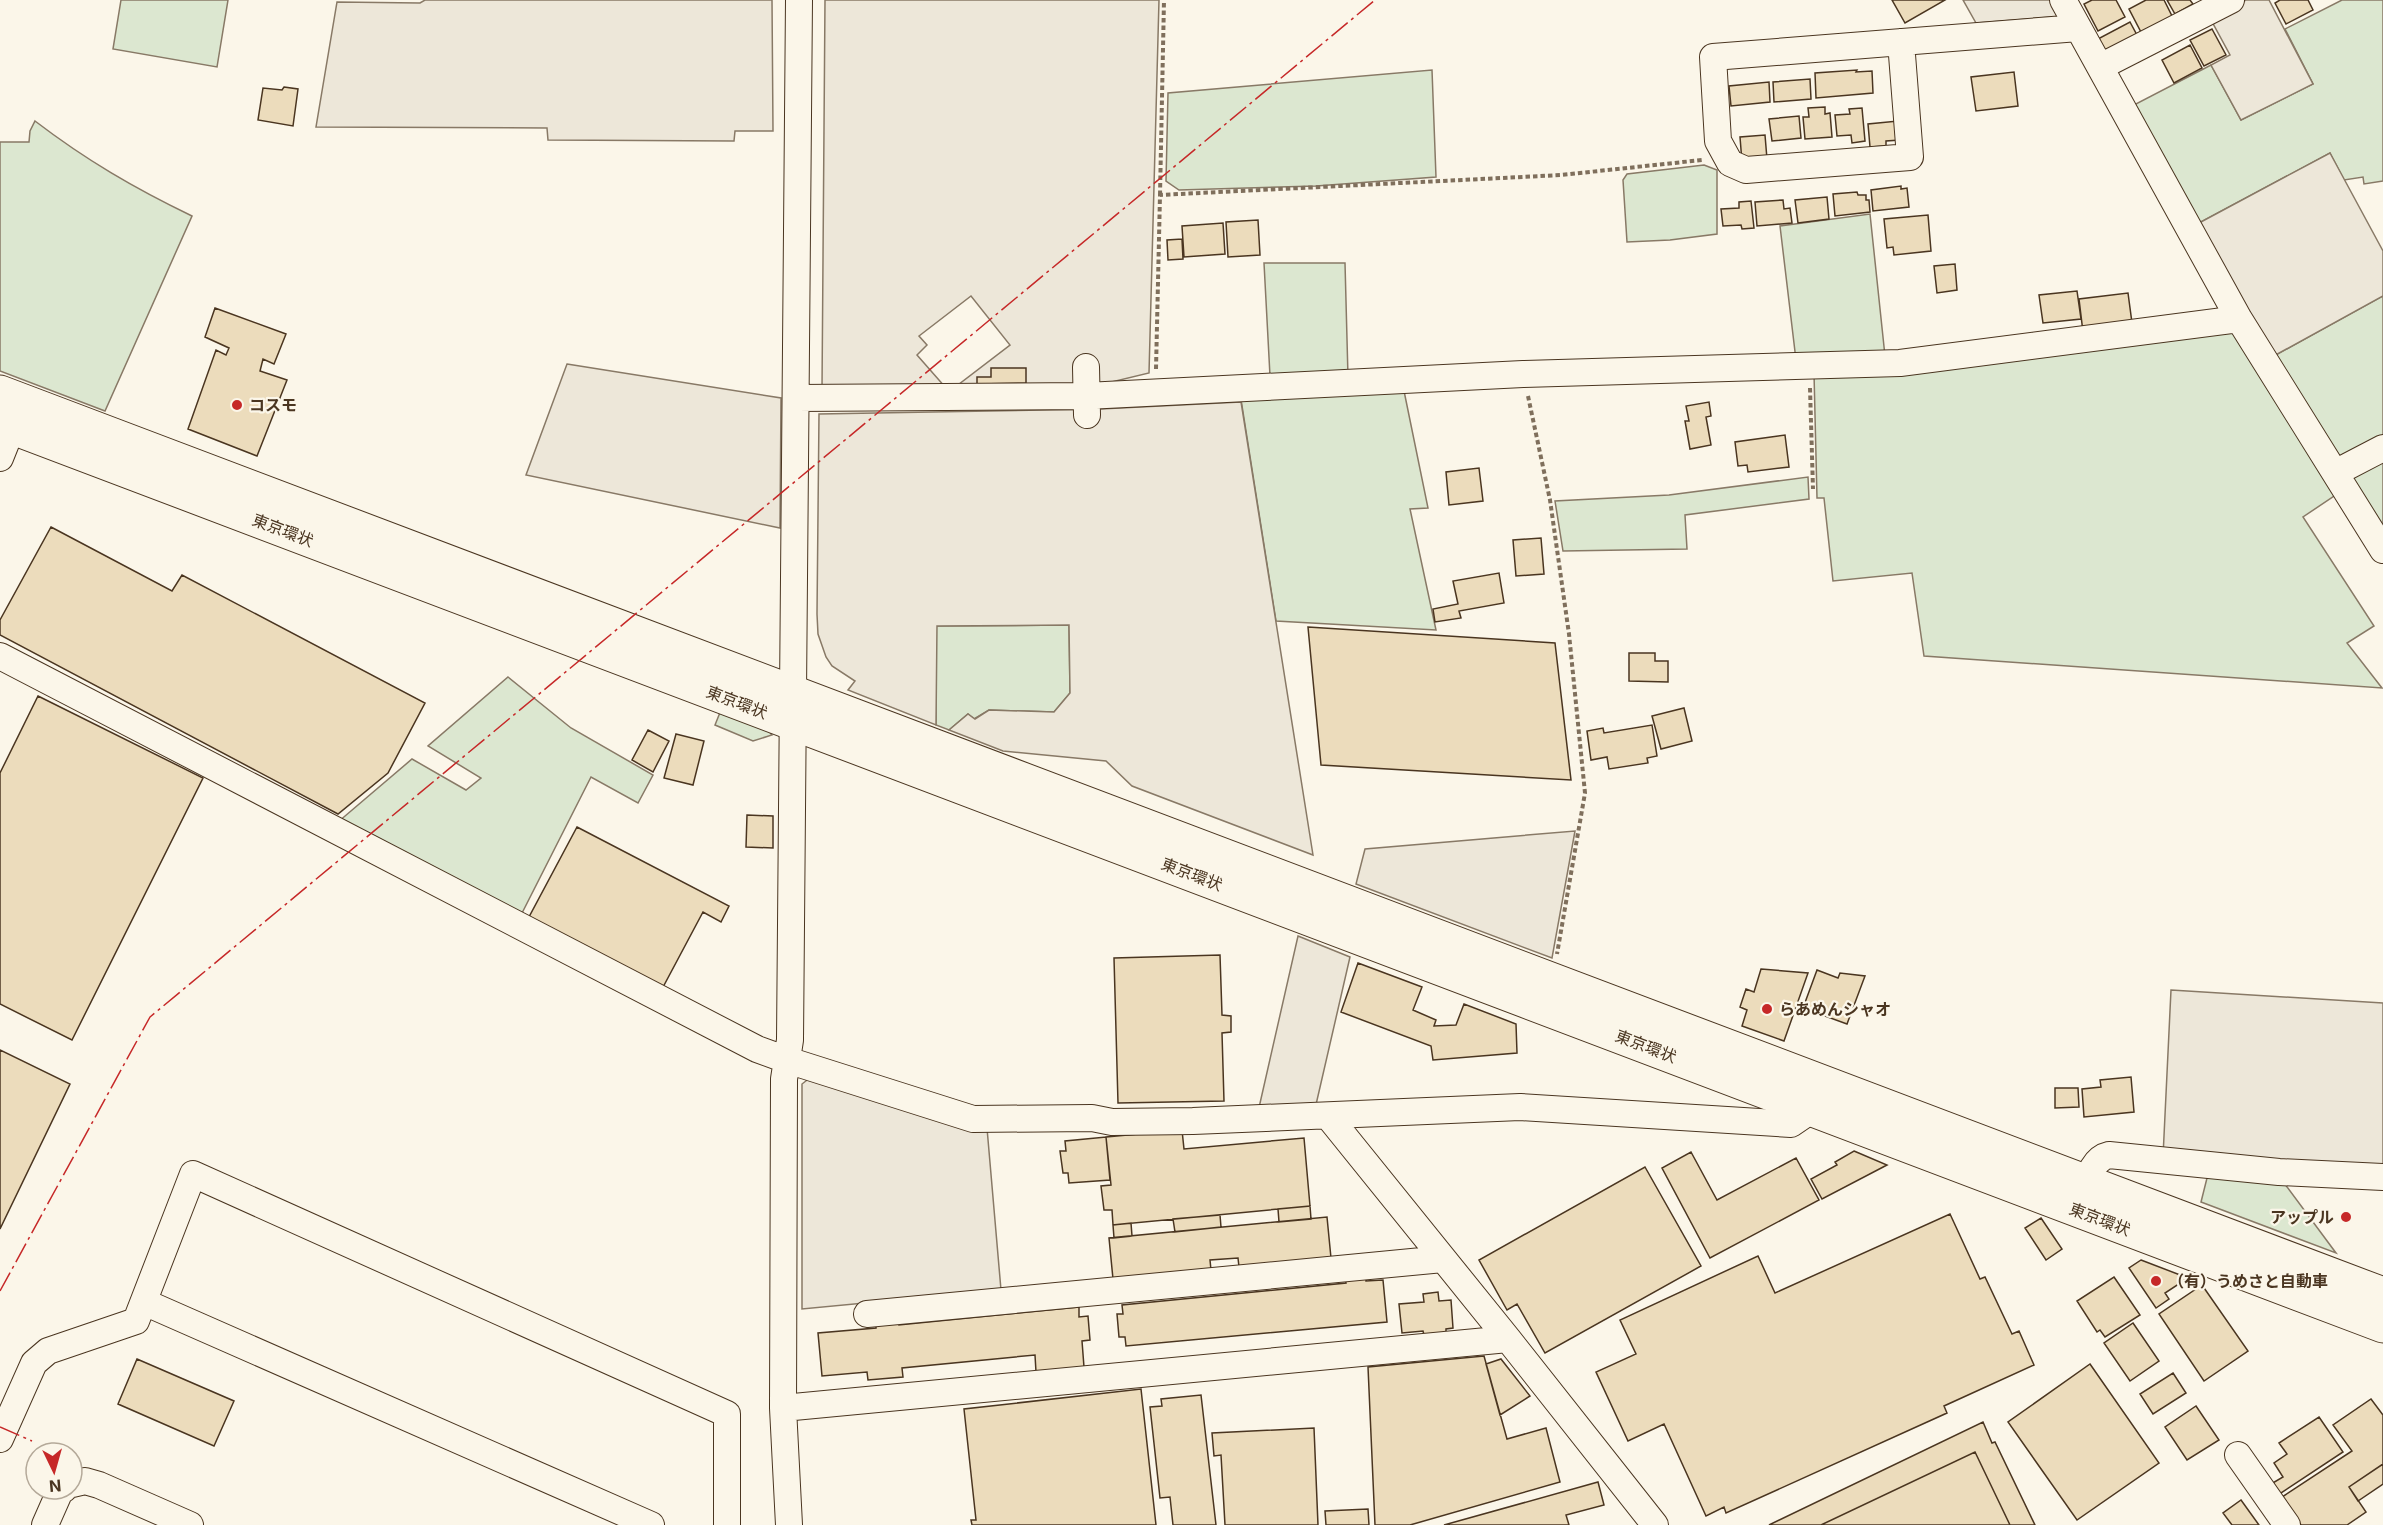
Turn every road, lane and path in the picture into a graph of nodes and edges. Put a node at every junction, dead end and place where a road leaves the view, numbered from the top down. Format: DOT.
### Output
graph roads {
  1 [pos="799,0"];
  2 [pos="1164,0"];
  3 [pos="2063,0"];
  4 [pos="2230,0"];
  5 [pos="2078,28"];
  6 [pos="1901,42"];
  7 [pos="2100,67"];
  8 [pos="1727,158"];
  9 [pos="1160,195"];
  10 [pos="2239,320"];
  11 [pos="1086,367"];
  12 [pos="1809,367"];
  13 [pos="1523,374"];
  14 [pos="0,392"];
  15 [pos="1155,392"];
  16 [pos="797,398"];
  17 [pos="1087,405"];
  18 [pos="6,425"];
  19 [pos="2383,448"];
  20 [pos="0,458"];
  21 [pos="2336,473"];
  22 [pos="1813,489"];
  23 [pos="2383,550"];
  24 [pos="0,656"];
  25 [pos="793,708"];
  26 [pos="1552,980"];
  27 [pos="787,1060"];
  28 [pos="1813,1109"];
  29 [pos="1328,1116"];
  30 [pos="2383,1177"];
  31 [pos="2082,1196"];
  32 [pos="1443,1259"];
  33 [pos="2383,1294"];
  34 [pos="144,1302"];
  35 [pos="867,1314"];
  36 [pos="2383,1326"];
  37 [pos="1508,1339"];
  38 [pos="783,1408"];
  39 [pos="0,1439"];
  40 [pos="2238,1455"];
  41 [pos="84,1481"];
  42 [pos="56,1501"];
  43 [pos="45,1525"];
  44 [pos="190,1525"];
  45 [pos="651,1525"];
  46 [pos="727,1525"];
  47 [pos="789,1525"];
  48 [pos="1655,1525"];
  49 [pos="2287,1525"];
  1 -- 16 [label="street"];
  2 -- 9 [label="path"];
  3 -- 5 [label="street"];
  4 -- 7 [label="street"];
  5 -- 6 [label="street"];
  5 -- 7 [label="street"];
  6 -- 8 [label="street"];
  6 -- 8 [label="street"];
  7 -- 10 [label="street"];
  8 -- 9 [label="path"];
  9 -- 15 [label="path"];
  10 -- 12 [label="street"];
  10 -- 21 [label="street"];
  11 -- 17 [label="street"];
  12 -- 13 [label="street"];
  12 -- 22 [label="path"];
  13 -- 15 [label="street"];
  13 -- 26 [label="path"];
  14 -- 25 [label="highway, 東京環状"];
  15 -- 17 [label="street"];
  16 -- 17 [label="street"];
  16 -- 25 [label="street"];
  18 -- 20 [label="street"];
  18 -- 25 [label="highway, 東京環状"];
  19 -- 21 [label="street"];
  21 -- 23 [label="street"];
  24 -- 27 [label="street"];
  25 -- 26 [label="highway, 東京環状"];
  25 -- 27 [label="street"];
  25 -- 28 [label="highway, 東京環状"];
  26 -- 31 [label="highway, 東京環状"];
  27 -- 29 [label="street"];
  27 -- 38 [label="street"];
  28 -- 29 [label="street"];
  28 -- 31 [label="highway, 東京環状"];
  29 -- 32 [label="street"];
  30 -- 31 [label="street"];
  31 -- 33 [label="highway, 東京環状"];
  31 -- 36 [label="highway, 東京環状"];
  32 -- 35 [label="street"];
  32 -- 37 [label="street"];
  34 -- 39 [label="street"];
  34 -- 45 [label="street"];
  34 -- 46 [label="street"];
  37 -- 38 [label="street"];
  37 -- 48 [label="street"];
  38 -- 47 [label="street"];
  40 -- 49 [label="street"];
  41 -- 44 [label="street"];
  42 -- 43 [label="street"];
}
